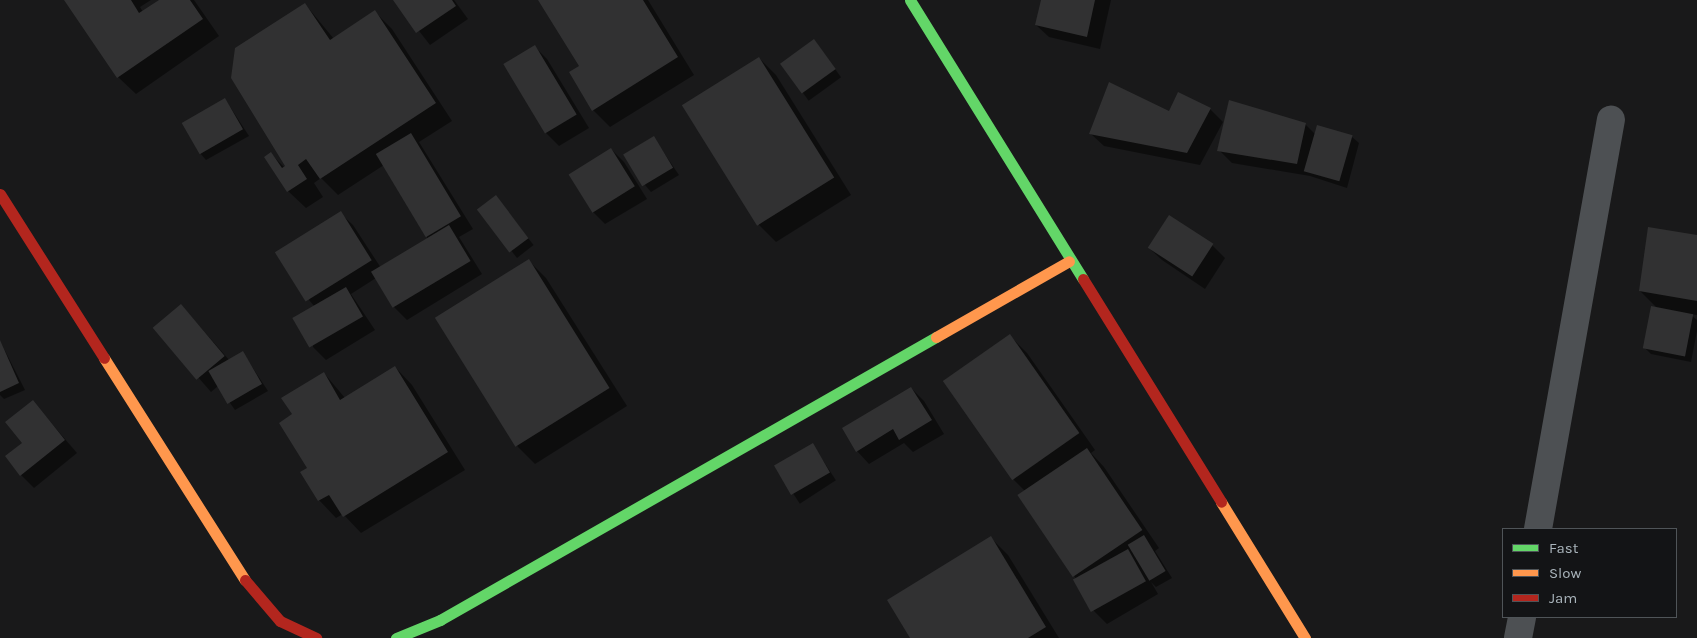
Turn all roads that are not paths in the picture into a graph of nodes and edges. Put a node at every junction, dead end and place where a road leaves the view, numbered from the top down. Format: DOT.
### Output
graph roads {
  1 [pos="910,0"];
  2 [pos="1611,119"];
  3 [pos="0,194"];
  4 [pos="1069,260"];
  5 [pos="1538,528"];
  6 [pos="1522,618"];
  7 [pos="316,638"];
  8 [pos="396,638"];
  9 [pos="1305,638"];
  10 [pos="1518,638"];
  1 -- 4 [label="street"];
  2 -- 5 [label="street"];
  3 -- 7 [label="street"];
  4 -- 8 [label="street"];
  4 -- 9 [label="street"];
  6 -- 10 [label="street"];
}
